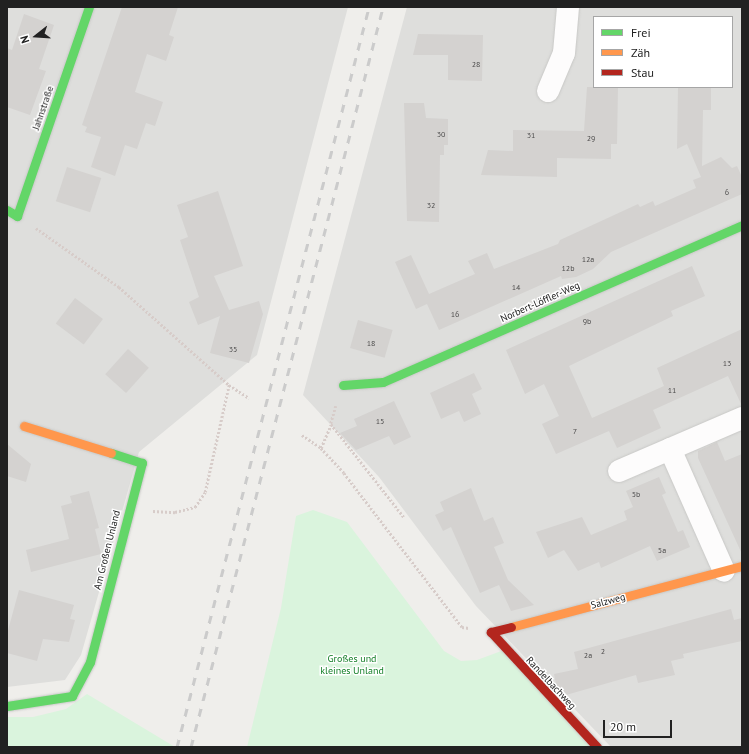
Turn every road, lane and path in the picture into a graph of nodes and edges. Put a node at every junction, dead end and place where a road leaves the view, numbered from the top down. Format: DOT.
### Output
graph roads {
  1 [pos="89,7"];
  2 [pos="568,7"];
  3 [pos="548,91"];
  4 [pos="7,210"];
  5 [pos="17,216"];
  6 [pos="742,225"];
  7 [pos="343,384"];
  8 [pos="229,386"];
  9 [pos="249,398"];
  10 [pos="742,418"];
  11 [pos="331,424"];
  12 [pos="24,426"];
  13 [pos="302,435"];
  14 [pos="321,448"];
  15 [pos="670,449"];
  16 [pos="619,471"];
  17 [pos="129,509"];
  18 [pos="404,518"];
  19 [pos="733,569"];
  20 [pos="491,632"];
  21 [pos="7,706"];
  22 [pos="597,747"];
  1 -- 5 [label="street, Jahnstraße"];
  2 -- 3 [label="street"];
  4 -- 5 [label="street"];
  5 -- 8 [label="path"];
  6 -- 7 [label="street, Norbert-Löffler-Weg"];
  7 -- 11 [label="path"];
  8 -- 9 [label="path"];
  8 -- 17 [label="path"];
  10 -- 15 [label="street"];
  11 -- 14 [label="path"];
  11 -- 18 [label="path"];
  12 -- 17 [label="street, Am Großen Unland"];
  13 -- 14 [label="path"];
  14 -- 20 [label="path"];
  15 -- 16 [label="street"];
  15 -- 19 [label="street, Salzweg"];
  17 -- 21 [label="street, Am Großen Unland"];
  19 -- 20 [label="street, Salzweg"];
  20 -- 22 [label="street, Randelbachweg"];
}
